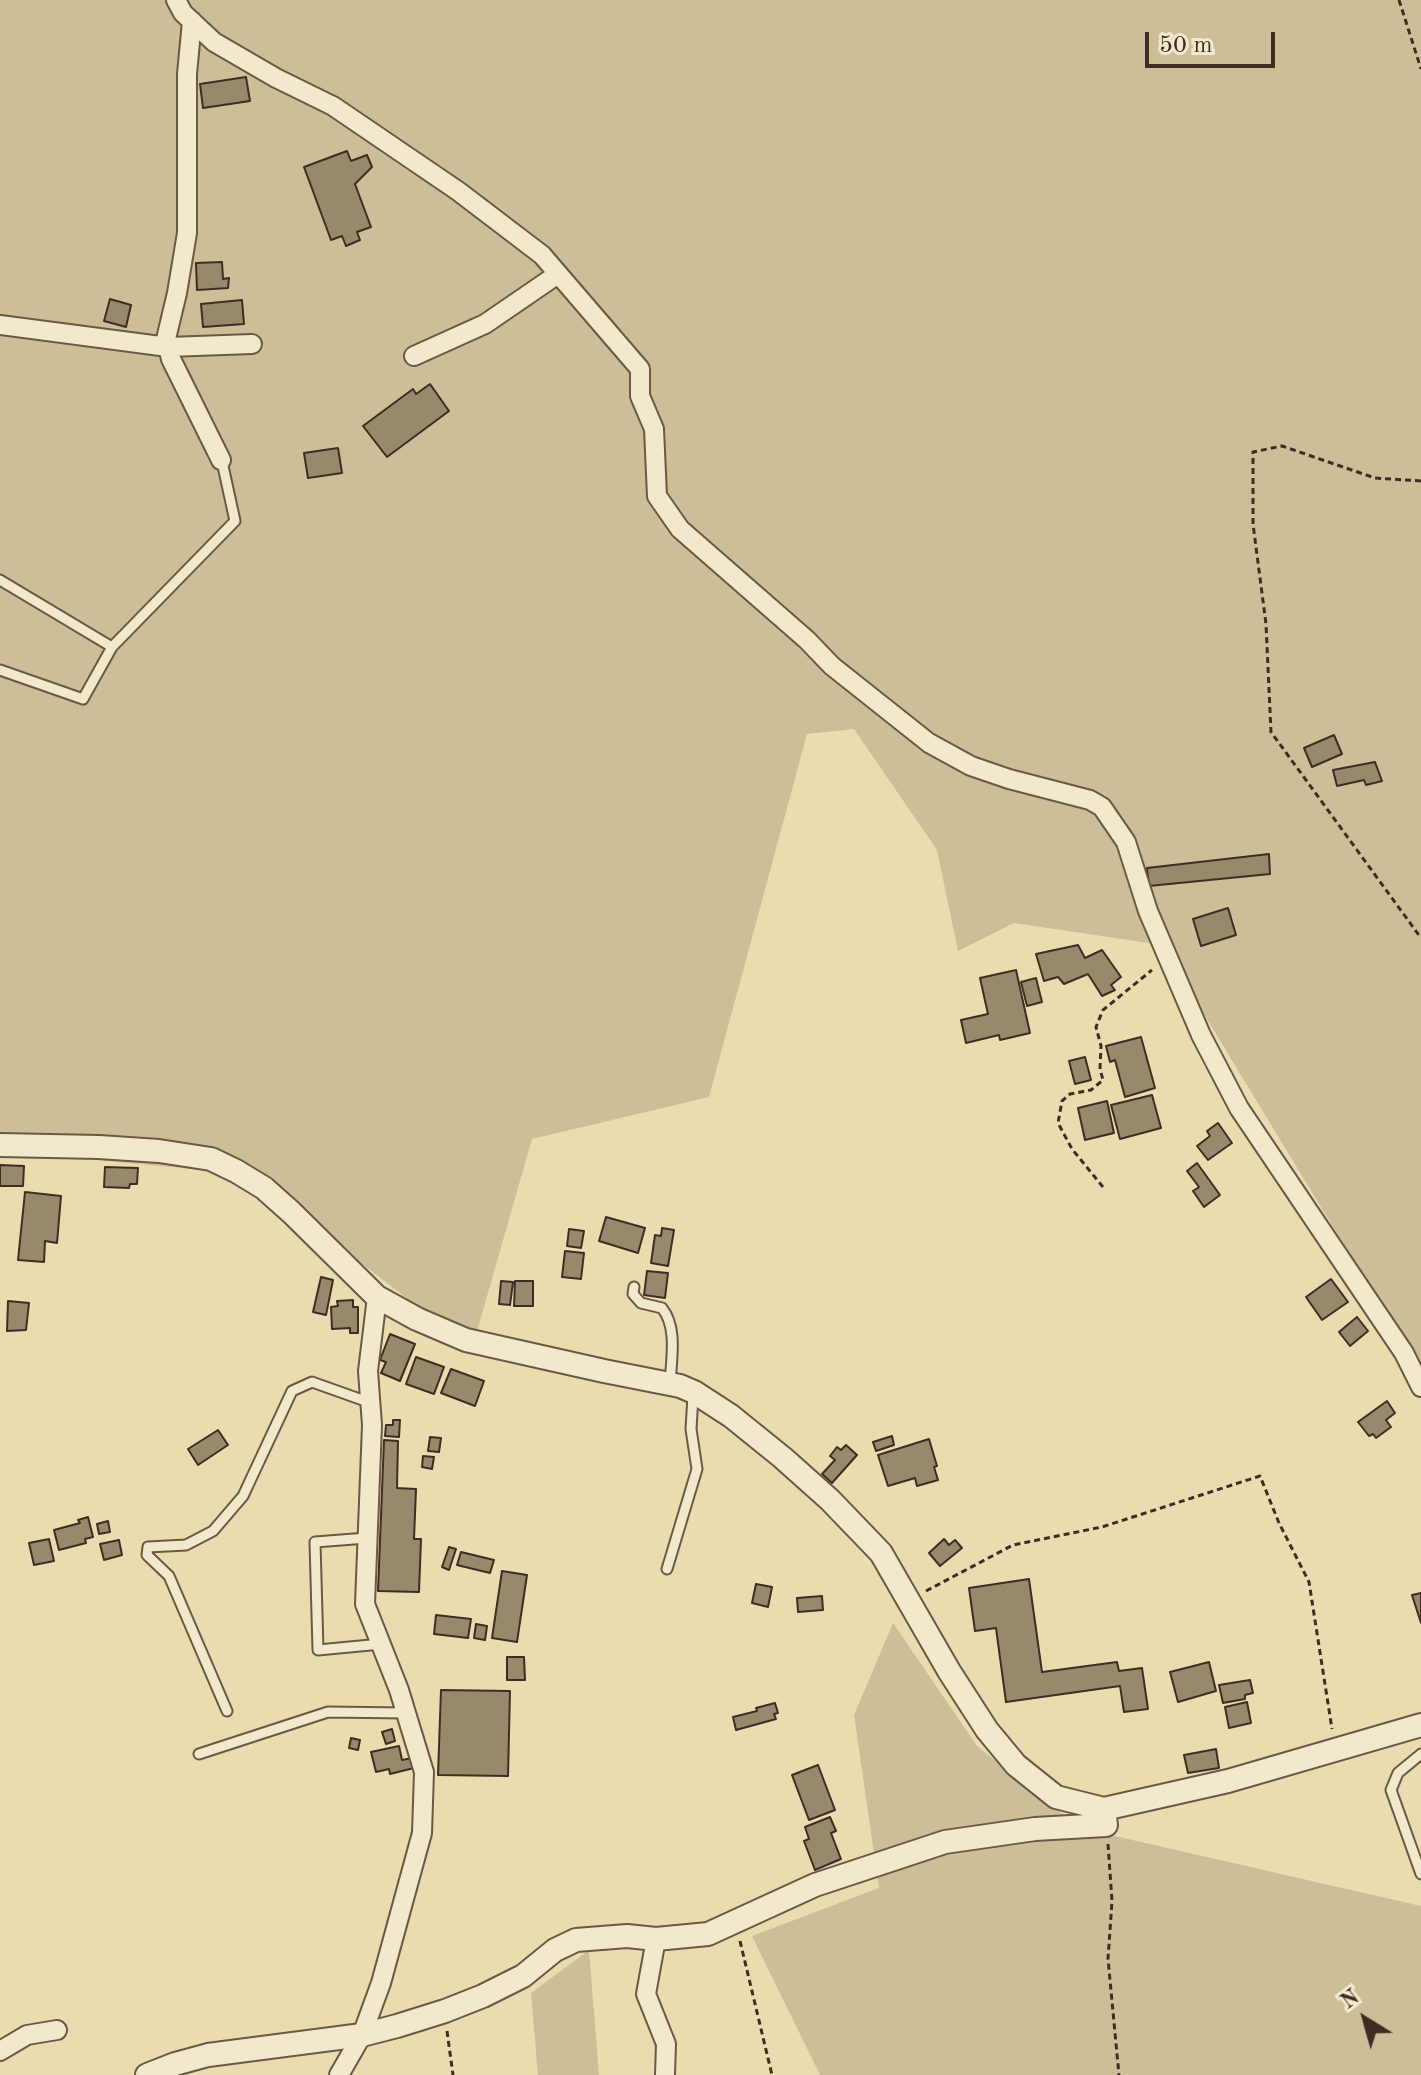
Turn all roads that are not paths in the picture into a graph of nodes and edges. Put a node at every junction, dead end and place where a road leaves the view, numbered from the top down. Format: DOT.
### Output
graph roads {
  1 [pos="176,0"];
  2 [pos="192,21"];
  3 [pos="558,274"];
  4 [pos="0,325"];
  5 [pos="252,344"];
  6 [pos="168,347"];
  7 [pos="414,356"];
  8 [pos="221,459"];
  9 [pos="0,580"];
  10 [pos="112,647"];
  11 [pos="0,670"];
  12 [pos="0,1145"];
  13 [pos="634,1287"];
  14 [pos="377,1297"];
  15 [pos="670,1385"];
  16 [pos="1421,1387"];
  17 [pos="694,1392"];
  18 [pos="371,1403"];
  19 [pos="367,1538"];
  20 [pos="667,1569"];
  21 [pos="381,1644"];
  22 [pos="227,1711"];
  23 [pos="406,1713"];
  24 [pos="1421,1725"];
  25 [pos="199,1754"];
  26 [pos="1421,1754"];
  27 [pos="1105,1817"];
  28 [pos="1421,1840"];
  29 [pos="1410,1844"];
  30 [pos="1421,1874"];
  31 [pos="656,1939"];
  32 [pos="57,2030"];
  33 [pos="362,2035"];
  34 [pos="0,2051"];
  35 [pos="147,2075"];
  36 [pos="339,2075"];
  37 [pos="665,2075"];
  1 -- 2 [label="street"];
  2 -- 3 [label="street"];
  2 -- 6 [label="street"];
  3 -- 7 [label="street"];
  3 -- 16 [label="street"];
  4 -- 6 [label="street"];
  5 -- 6 [label="street"];
  6 -- 8 [label="street"];
  8 -- 10 [label="lane"];
  9 -- 10 [label="lane"];
  10 -- 11 [label="lane"];
  12 -- 14 [label="street"];
  13 -- 15 [label="lane"];
  14 -- 15 [label="street"];
  14 -- 18 [label="street"];
  15 -- 17 [label="street"];
  17 -- 20 [label="lane"];
  17 -- 27 [label="street"];
  18 -- 19 [label="street"];
  18 -- 22 [label="lane"];
  19 -- 21 [label="street"];
  19 -- 21 [label="lane"];
  21 -- 23 [label="street"];
  23 -- 25 [label="lane"];
  23 -- 33 [label="street"];
  24 -- 27 [label="street"];
  26 -- 29 [label="lane"];
  27 -- 31 [label="street"];
  28 -- 29 [label="lane"];
  29 -- 30 [label="lane"];
  31 -- 33 [label="street"];
  31 -- 37 [label="street"];
  32 -- 34 [label="street"];
  33 -- 35 [label="street"];
  33 -- 36 [label="street"];
}
